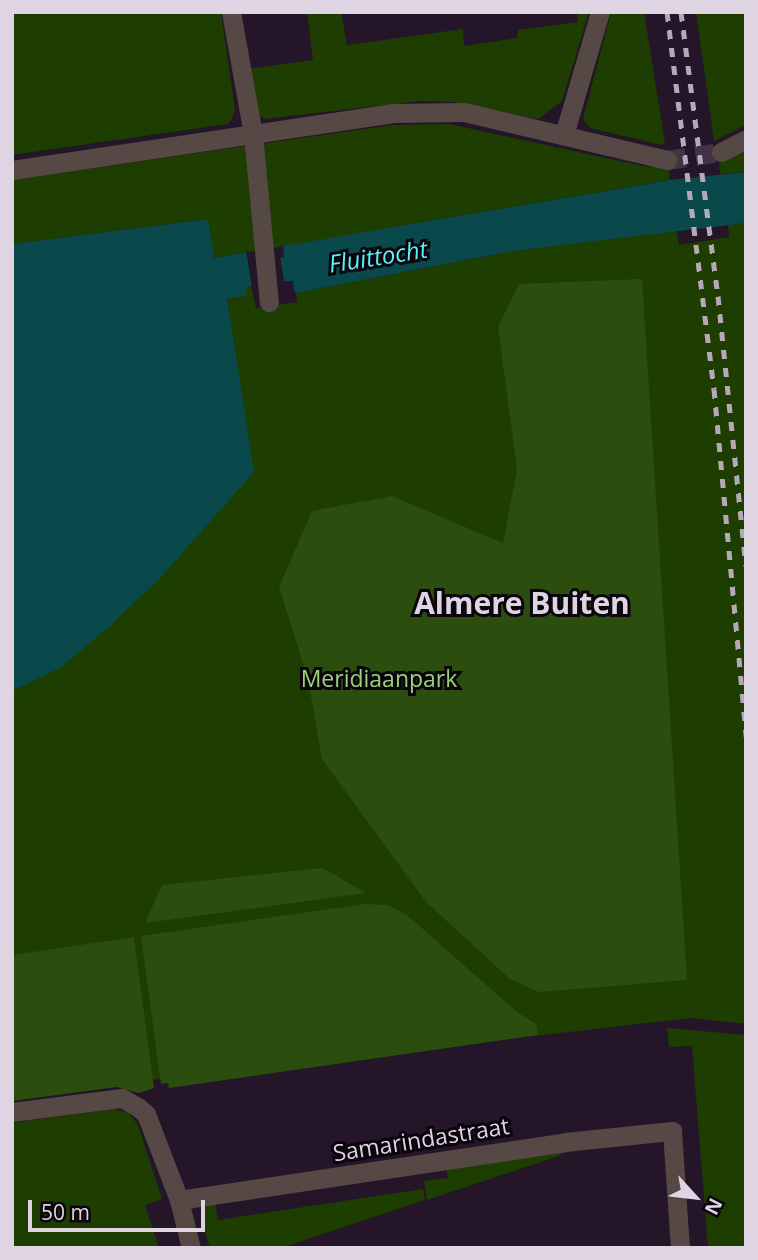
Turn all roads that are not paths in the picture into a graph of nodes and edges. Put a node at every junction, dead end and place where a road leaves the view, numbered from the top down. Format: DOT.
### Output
graph roads {
  1 [pos="231,12"];
  2 [pos="600,12"];
  3 [pos="253,134"];
  4 [pos="564,135"];
  5 [pos="746,139"];
  6 [pos="721,152"];
  7 [pos="667,160"];
  8 [pos="12,170"];
  9 [pos="268,303"];
  10 [pos="12,1112"];
  11 [pos="179,1200"];
  12 [pos="191,1248"];
  13 [pos="680,1248"];
  1 -- 3 [label="street"];
  2 -- 4 [label="street"];
  3 -- 4 [label="street"];
  3 -- 8 [label="street"];
  3 -- 9 [label="street"];
  4 -- 7 [label="street"];
  5 -- 6 [label="street"];
  10 -- 11 [label="street"];
  11 -- 12 [label="street"];
  11 -- 13 [label="street, Samarindastraat"];
}
